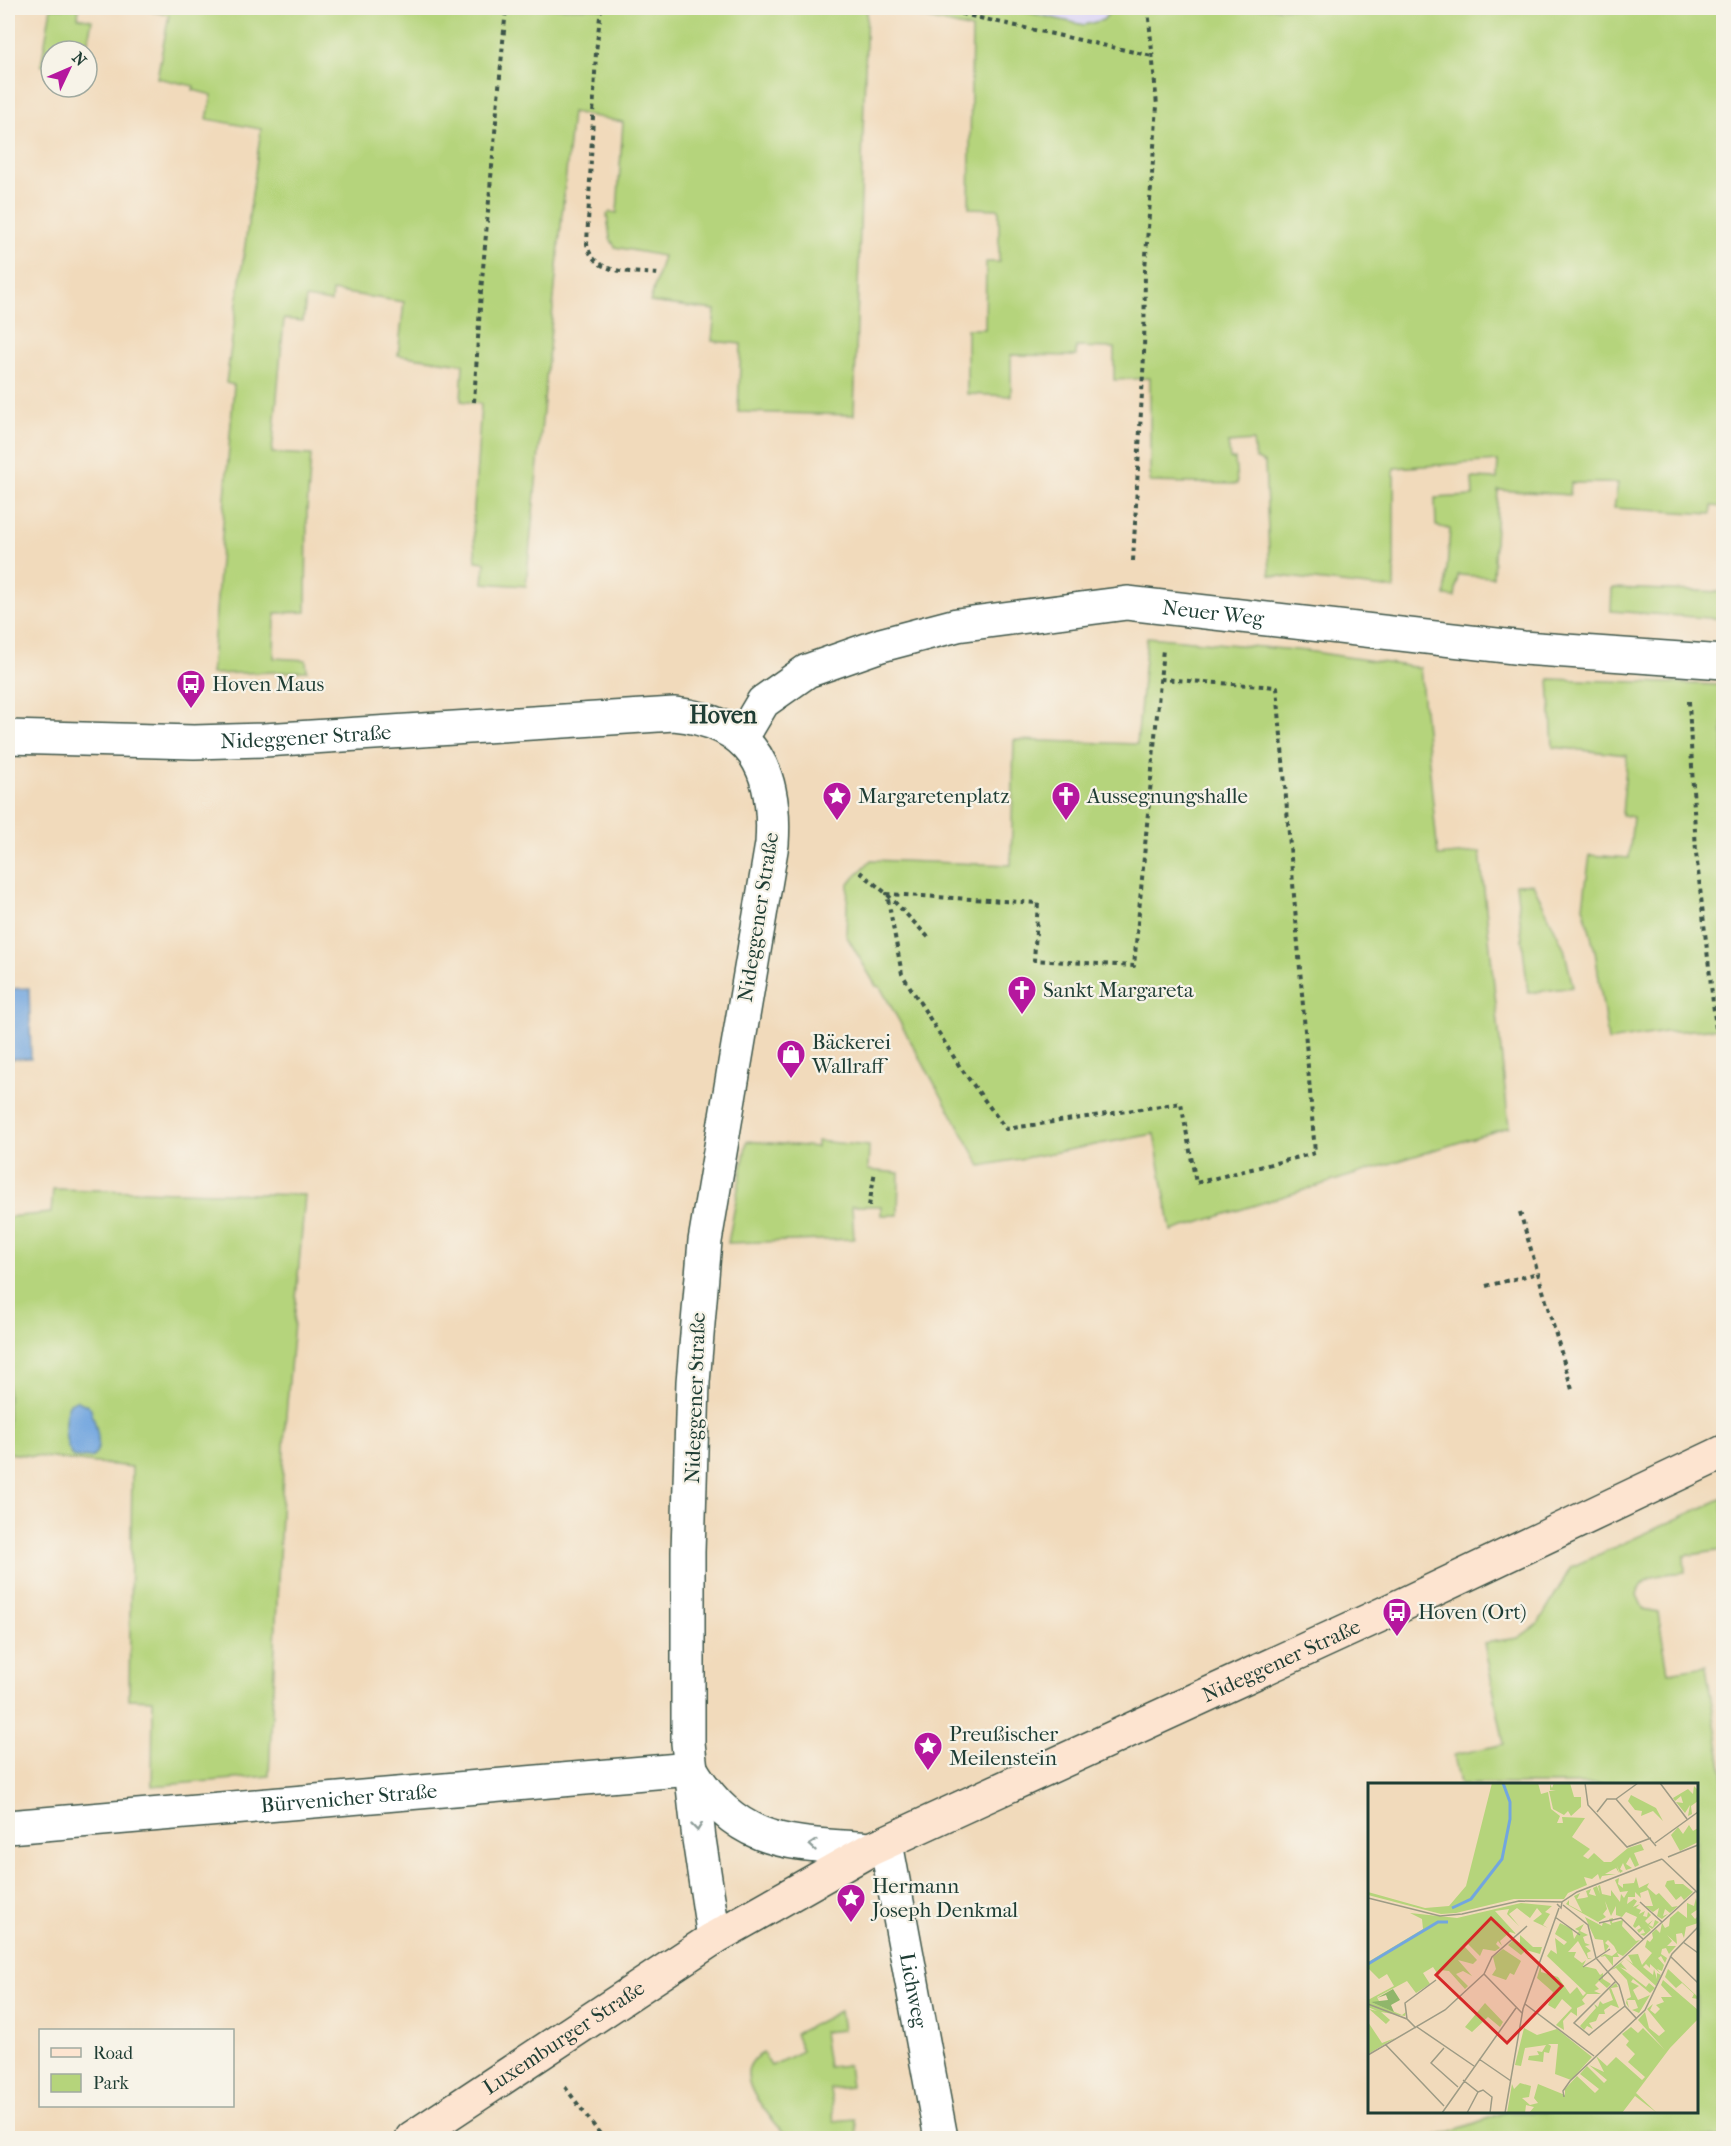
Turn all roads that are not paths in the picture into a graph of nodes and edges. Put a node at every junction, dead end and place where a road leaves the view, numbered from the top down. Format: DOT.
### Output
graph roads {
  1 [pos="1724,662"];
  2 [pos="8,737"];
  3 [pos="741,739"];
  4 [pos="1724,1452"];
  5 [pos="691,1769"];
  6 [pos="8,1827"];
  7 [pos="879,1846"];
  8 [pos="714,1938"];
  9 [pos="412,2139"];
  10 [pos="941,2139"];
  1 -- 3 [label="street, Neuer Weg"];
  2 -- 3 [label="street, Nideggener Straße"];
  3 -- 5 [label="street, Nideggener Straße"];
  4 -- 7 [label="street, Nideggener Straße"];
  5 -- 6 [label="street, Bürvenicher Straße"];
  7 -- 5 [label="street, one-way"];
  5 -- 8 [label="street, Nideggener Straße, one-way"];
  7 -- 8 [label="street, Nideggener Straße"];
  7 -- 10 [label="street, Lichweg"];
  8 -- 9 [label="street, Luxemburger Straße"];
}
